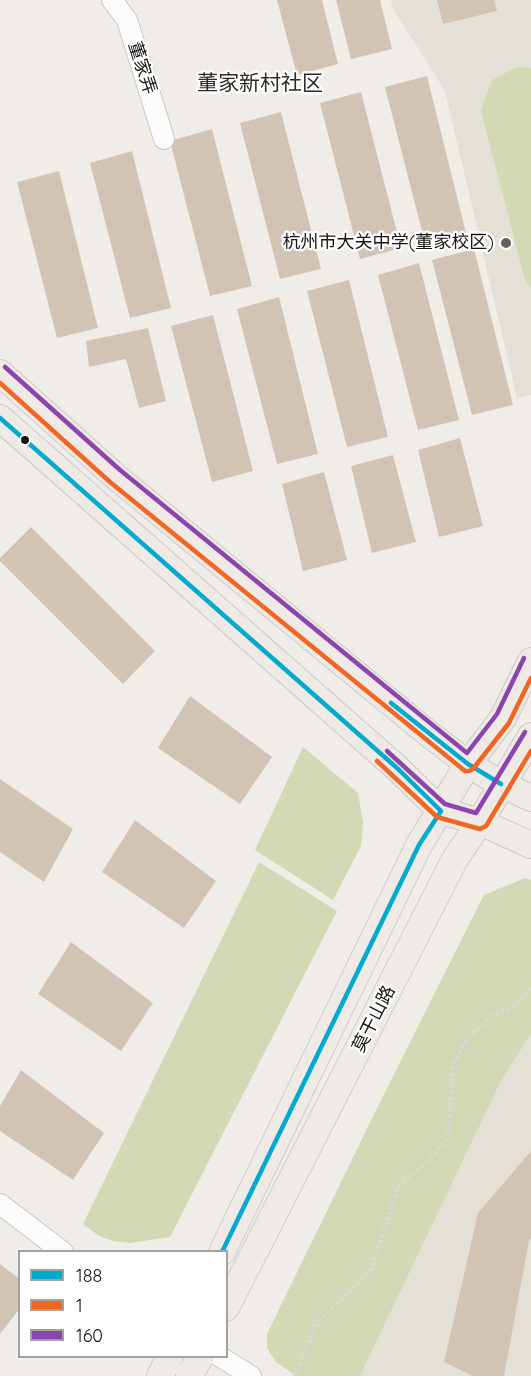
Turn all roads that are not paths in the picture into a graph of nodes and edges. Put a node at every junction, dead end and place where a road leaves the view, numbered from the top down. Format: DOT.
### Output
graph roads {
  1 [pos="112,0"];
  2 [pos="165,139"];
  3 [pos="0,373"];
  4 [pos="0,418"];
  5 [pos="531,661"];
  6 [pos="531,735"];
  7 [pos="468,764"];
  8 [pos="501,784"];
  9 [pos="531,798"];
  10 [pos="441,811"];
  11 [pos="480,822"];
  12 [pos="531,845"];
  13 [pos="0,1204"];
  14 [pos="62,1250"];
  15 [pos="222,1250"];
  16 [pos="228,1304"];
  17 [pos="169,1358"];
  18 [pos="200,1358"];
  19 [pos="222,1358"];
  20 [pos="160,1376"];
  21 [pos="189,1376"];
  22 [pos="251,1376"];
  1 -- 2 [label="street, 董家弄"];
  3 -- 7 [label="main road"];
  4 -- 10 [label="main road"];
  5 -- 7 [label="main road, 莫干山路"];
  6 -- 8 [label="main road, 莫干山路"];
  7 -- 8 [label="main road"];
  7 -- 10 [label="main road, 莫干山路"];
  8 -- 9 [label="main road"];
  8 -- 11 [label="main road, 莫干山路"];
  10 -- 11 [label="main road"];
  10 -- 15 [label="main road, 莫干山路"];
  11 -- 12 [label="main road"];
  11 -- 16 [label="main road, 莫干山路"];
  13 -- 14 [label="street"];
  17 -- 20 [label="main road"];
  18 -- 21 [label="main road"];
  19 -- 22 [label="street"];
}
